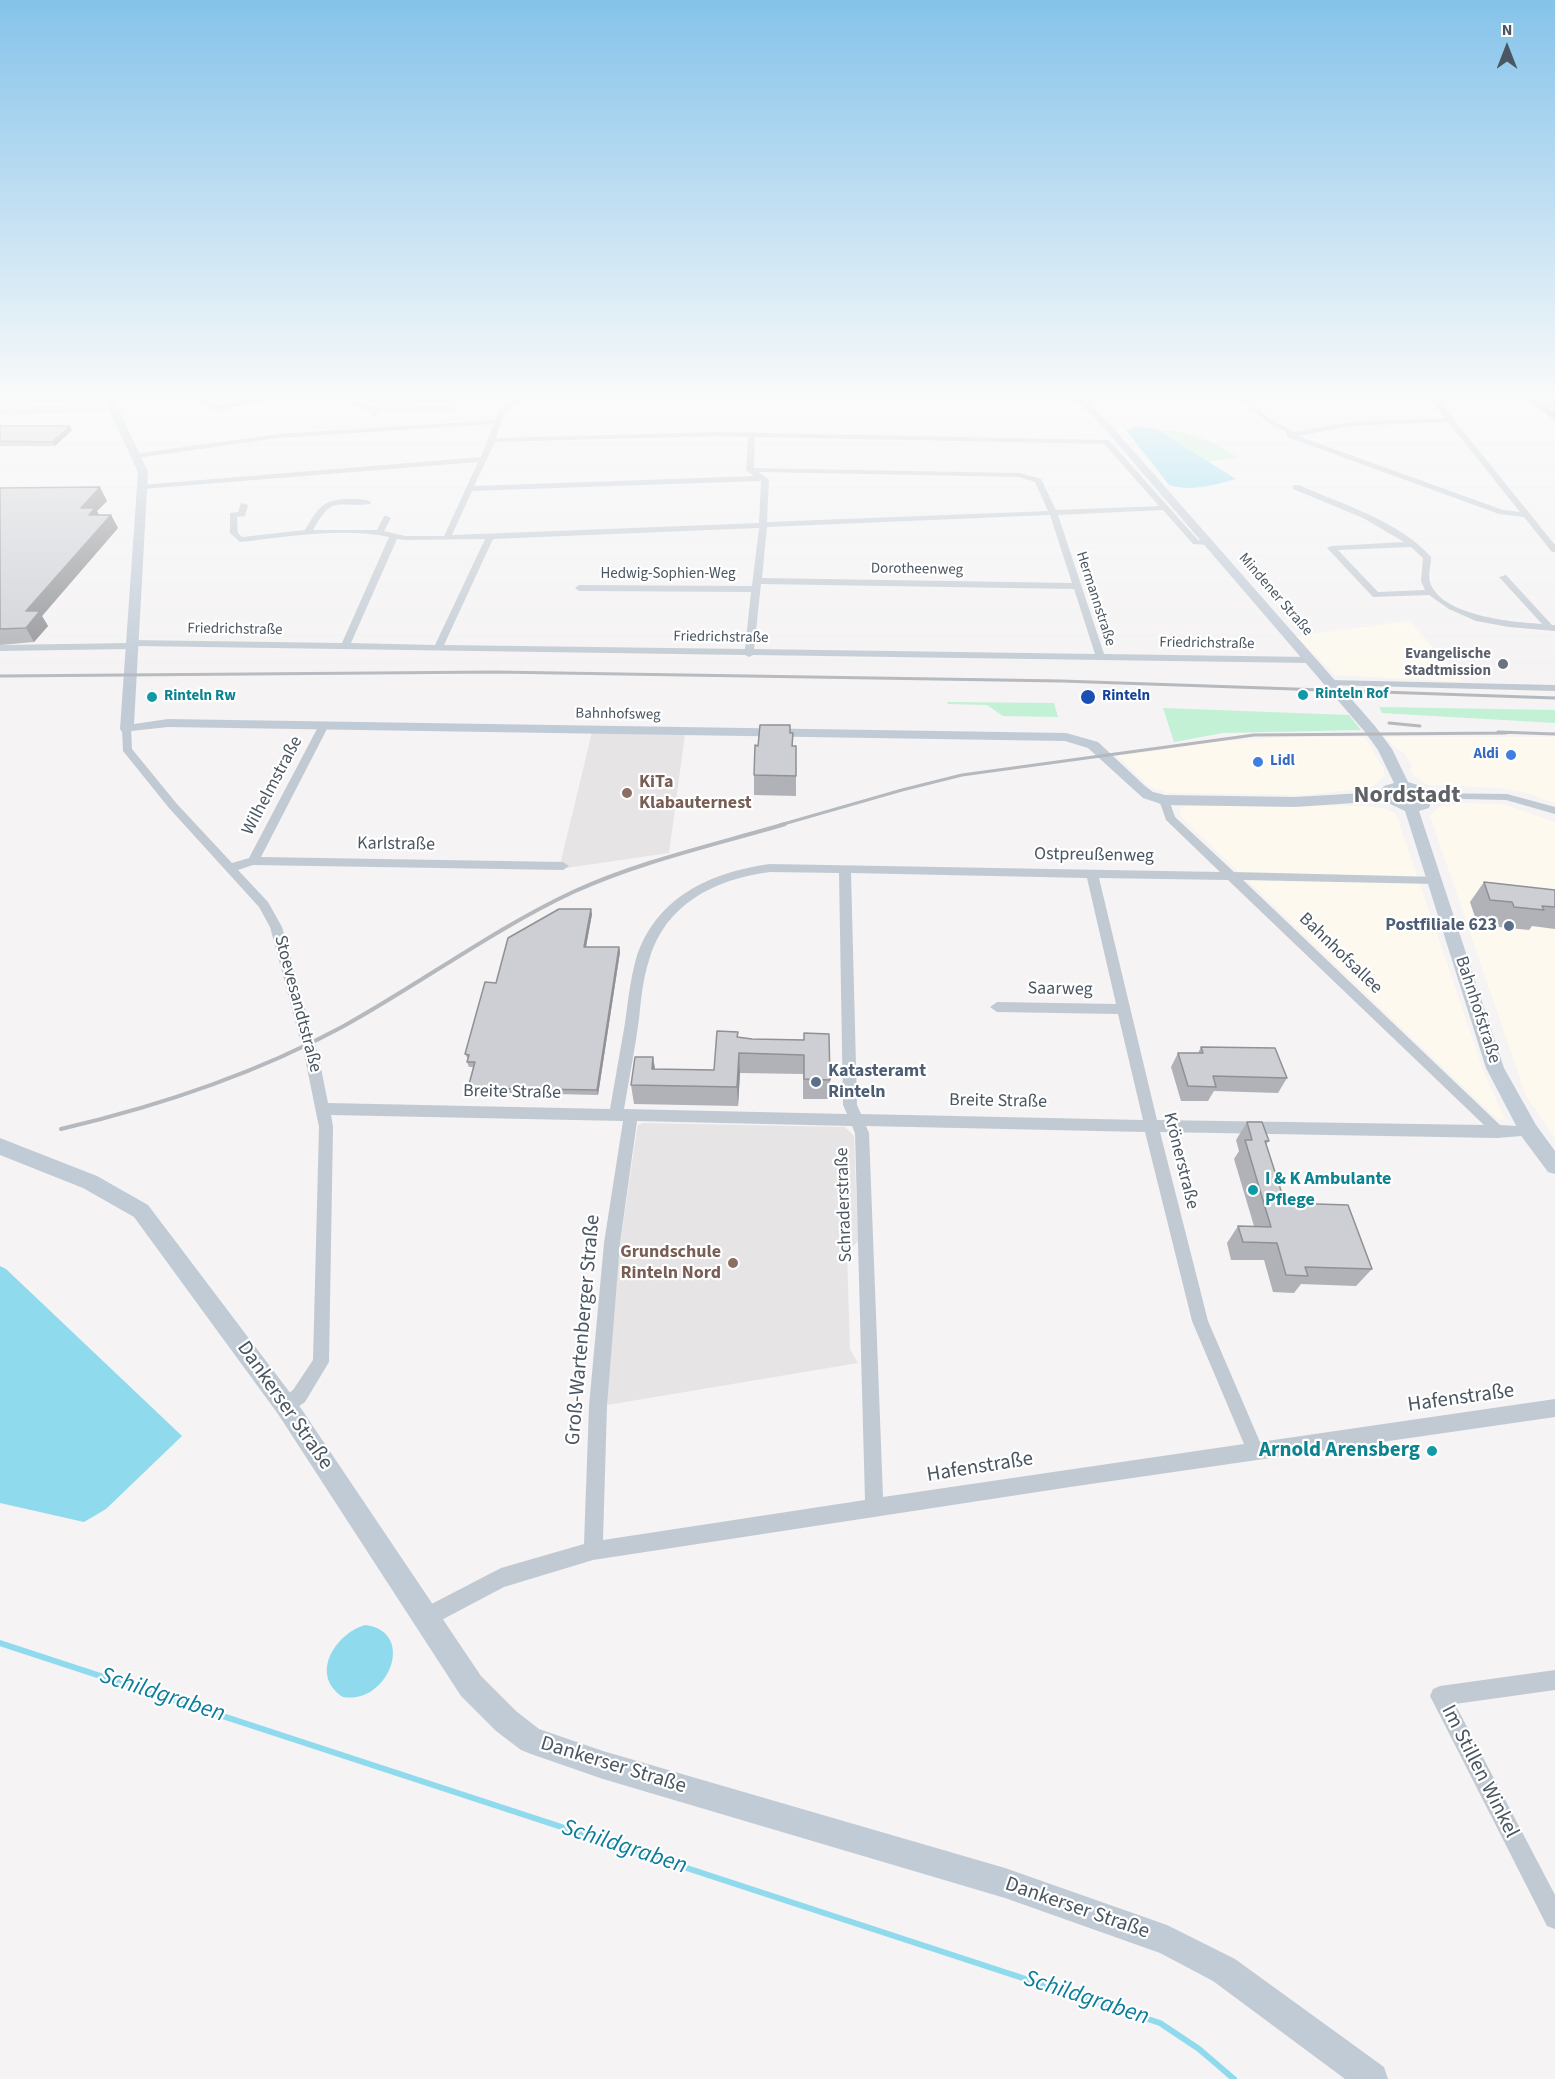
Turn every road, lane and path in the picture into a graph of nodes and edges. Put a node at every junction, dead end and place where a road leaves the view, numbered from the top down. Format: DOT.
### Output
graph roads {
  1 [pos="143,492"];
  2 [pos="467,492"];
  3 [pos="764,492"];
  4 [pos="1043,492"];
  5 [pos="1151,492"];
  6 [pos="1164,492"];
  7 [pos="1307,492"];
  8 [pos="1448,492"];
  9 [pos="1509,492"];
  10 [pos="367,502"];
  11 [pos="243,505"];
  12 [pos="1165,508"];
  13 [pos="1054,514"];
  14 [pos="1527,515"];
  15 [pos="387,518"];
  16 [pos="763,526"];
  17 [pos="308,532"];
  18 [pos="380,532"];
  19 [pos="394,536"];
  20 [pos="449,537"];
  21 [pos="490,537"];
  22 [pos="1208,543"];
  23 [pos="1412,544"];
  24 [pos="1555,550"];
  25 [pos="1503,577"];
  26 [pos="757,585"];
  27 [pos="1076,586"];
  28 [pos="579,588"];
  29 [pos="1430,592"];
  30 [pos="1552,628"];
  31 [pos="131,645"];
  32 [pos="345,646"];
  33 [pos="0,648"];
  34 [pos="438,648"];
  35 [pos="749,654"];
  36 [pos="1101,658"];
  37 [pos="1310,660"];
  38 [pos="1330,682"];
  39 [pos="1555,688"];
  40 [pos="323,727"];
  41 [pos="127,729"];
  42 [pos="1402,785"];
  43 [pos="1389,796"];
  44 [pos="1425,796"];
  45 [pos="1164,800"];
  46 [pos="1411,808"];
  47 [pos="1555,811"];
  48 [pos="253,861"];
  49 [pos="563,866"];
  50 [pos="230,868"];
  51 [pos="752,869"];
  52 [pos="845,869"];
  53 [pos="1092,874"];
  54 [pos="1230,876"];
  55 [pos="1435,880"];
  56 [pos="997,1007"];
  57 [pos="1123,1009"];
  58 [pos="323,1109"];
  59 [pos="623,1115"];
  60 [pos="857,1119"];
  61 [pos="1151,1125"];
  62 [pos="1529,1131"];
  63 [pos="1497,1132"];
  64 [pos="0,1146"];
  65 [pos="1555,1166"];
  66 [pos="286,1406"];
  67 [pos="1555,1408"];
  68 [pos="1255,1450"];
  69 [pos="874,1507"];
  70 [pos="593,1551"];
  71 [pos="424,1618"];
  72 [pos="1555,1680"];
  73 [pos="1555,1918"];
  74 [pos="1372,2079"];
  1 -- 31 [label="main road, Stoevesandtstraße"];
  2 -- 20 [label="street"];
  3 -- 16 [label="street"];
  4 -- 13 [label="street, Hermannstraße"];
  5 -- 12 [label="street"];
  6 -- 22 [label="main road, Mindener Straße"];
  7 -- 23 [label="street"];
  8 -- 14 [label="street"];
  9 -- 14 [label="street"];
  10 -- 17 [label="street"];
  11 -- 17 [label="street"];
  12 -- 13 [label="street"];
  12 -- 22 [label="street"];
  13 -- 16 [label="street"];
  13 -- 27 [label="street, Hermannstraße"];
  14 -- 24 [label="street"];
  15 -- 18 [label="street"];
  16 -- 21 [label="street"];
  16 -- 26 [label="street"];
  17 -- 18 [label="street"];
  18 -- 19 [label="street"];
  19 -- 20 [label="street"];
  19 -- 32 [label="street"];
  20 -- 21 [label="street"];
  21 -- 34 [label="street"];
  22 -- 37 [label="main road, Mindener Straße"];
  23 -- 29 [label="street"];
  23 -- 29 [label="street"];
  25 -- 30 [label="street"];
  26 -- 27 [label="street, Dorotheenweg"];
  26 -- 28 [label="street, Hedwig-Sophien-Weg"];
  26 -- 35 [label="street"];
  27 -- 36 [label="street, Hermannstraße"];
  29 -- 30 [label="street"];
  31 -- 32 [label="street, Friedrichstraße"];
  31 -- 33 [label="street, Friedrichstraße"];
  31 -- 41 [label="main road, Stoevesandtstraße"];
  32 -- 34 [label="street, Friedrichstraße"];
  34 -- 35 [label="street, Friedrichstraße"];
  35 -- 36 [label="street, Friedrichstraße"];
  36 -- 37 [label="street, Friedrichstraße"];
  37 -- 38 [label="main road, Mindener Straße"];
  38 -- 39 [label="street"];
  38 -- 42 [label="main road"];
  40 -- 41 [label="main road, Bahnhofsweg"];
  40 -- 45 [label="main road, Bahnhofsweg"];
  40 -- 48 [label="street, Wilhelmstraße"];
  41 -- 50 [label="street, Stoevesandtstraße"];
  42 -- 43 [label="main road"];
  42 -- 44 [label="main road"];
  43 -- 45 [label="main road"];
  43 -- 46 [label="main road"];
  44 -- 46 [label="main road"];
  44 -- 47 [label="street"];
  45 -- 54 [label="street, Bahnhofsallee"];
  46 -- 55 [label="main road, Bahnhofstraße"];
  48 -- 49 [label="street, Karlstraße"];
  48 -- 50 [label="street, Karlstraße"];
  50 -- 58 [label="street, Stoevesandtstraße"];
  51 -- 52 [label="street, Ostpreußenweg"];
  51 -- 59 [label="street, Groß-Wartenberger Straße"];
  52 -- 53 [label="street, Ostpreußenweg"];
  52 -- 60 [label="street, Schraderstraße"];
  53 -- 54 [label="street, Ostpreußenweg"];
  53 -- 57 [label="street, Krönerstraße"];
  54 -- 55 [label="street, Ostpreußenweg"];
  54 -- 63 [label="street, Bahnhofsallee"];
  55 -- 62 [label="main road, Bahnhofstraße"];
  56 -- 57 [label="street, Saarweg"];
  57 -- 61 [label="street, Krönerstraße"];
  58 -- 59 [label="street, Breite Straße"];
  58 -- 66 [label="street, Stoevesandtstraße"];
  59 -- 60 [label="street, Breite Straße"];
  59 -- 70 [label="street, Groß-Wartenberger Straße"];
  60 -- 61 [label="street, Breite Straße"];
  60 -- 69 [label="street, Schraderstraße"];
  61 -- 63 [label="street, Breite Straße"];
  61 -- 68 [label="street, Krönerstraße"];
  62 -- 63 [label="street, Breite Straße"];
  62 -- 65 [label="main road, Bahnhofstraße"];
  64 -- 66 [label="main road, Dankerser Straße"];
  66 -- 71 [label="main road, Dankerser Straße"];
  67 -- 68 [label="street, Hafenstraße"];
  68 -- 69 [label="street, Hafenstraße"];
  69 -- 70 [label="street, Hafenstraße"];
  70 -- 71 [label="street, Hafenstraße"];
  71 -- 74 [label="main road, Dankerser Straße"];
  72 -- 73 [label="street, Im Stillen Winkel"];
}
